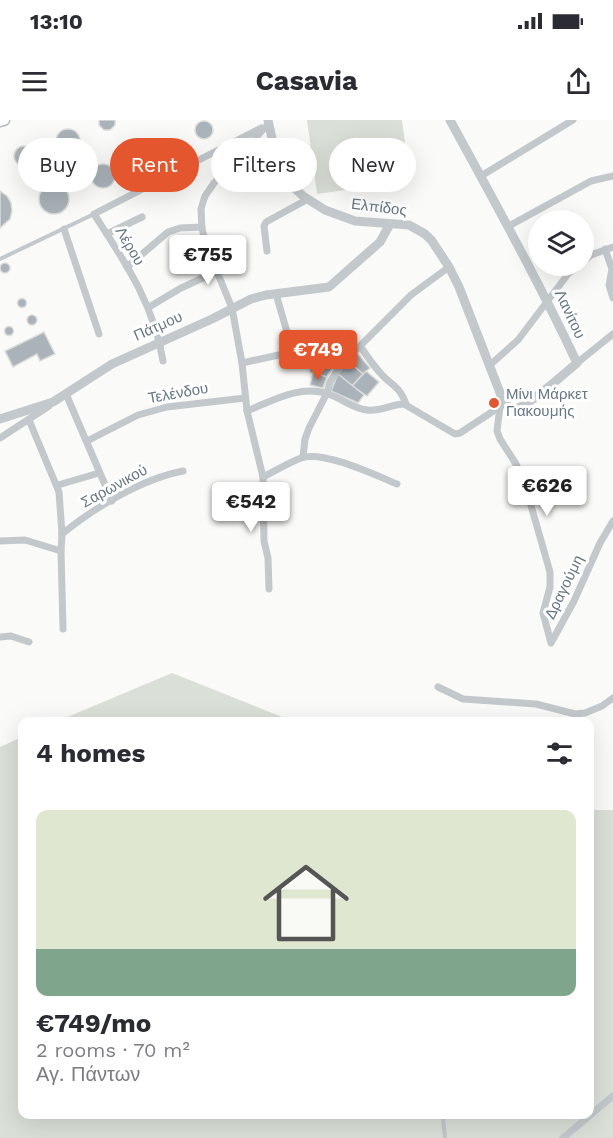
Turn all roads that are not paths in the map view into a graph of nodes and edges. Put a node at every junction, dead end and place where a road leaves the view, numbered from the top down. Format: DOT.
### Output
graph roads {
  1 [pos="4,120"];
  2 [pos="450,120"];
  3 [pos="573,120"];
  4 [pos="0,121"];
  5 [pos="268,123"];
  6 [pos="481,176"];
  7 [pos="613,176"];
  8 [pos="308,199"];
  9 [pos="94,214"];
  10 [pos="142,217"];
  11 [pos="390,224"];
  12 [pos="509,225"];
  13 [pos="202,227"];
  14 [pos="64,229"];
  15 [pos="107,234"];
  16 [pos="613,247"];
  17 [pos="605,249"];
  18 [pos="267,251"];
  19 [pos="594,254"];
  20 [pos="0,259"];
  21 [pos="127,267"];
  22 [pos="449,267"];
  23 [pos="216,272"];
  24 [pos="567,276"];
  25 [pos="276,294"];
  26 [pos="613,298"];
  27 [pos="548,301"];
  28 [pos="149,307"];
  29 [pos="232,308"];
  30 [pos="99,333"];
  31 [pos="613,334"];
  32 [pos="160,341"];
  33 [pos="361,347"];
  34 [pos="163,361"];
  35 [pos="242,363"];
  36 [pos="576,363"];
  37 [pos="490,365"];
  38 [pos="327,393"];
  39 [pos="66,394"];
  40 [pos="244,398"];
  41 [pos="53,402"];
  42 [pos="406,404"];
  43 [pos="502,405"];
  44 [pos="247,411"];
  45 [pos="0,419"];
  46 [pos="29,420"];
  47 [pos="0,438"];
  48 [pos="87,441"];
  49 [pos="303,457"];
  50 [pos="183,471"];
  51 [pos="99,473"];
  52 [pos="263,477"];
  53 [pos="397,484"];
  54 [pos="58,485"];
  55 [pos="112,501"];
  56 [pos="613,521"];
  57 [pos="62,534"];
  58 [pos="0,541"];
  59 [pos="61,551"];
  60 [pos="269,589"];
  61 [pos="63,629"];
  62 [pos="0,638"];
  63 [pos="28,642"];
  64 [pos="438,687"];
  65 [pos="613,698"];
  66 [pos="613,1096"];
  67 [pos="594,1112"];
  68 [pos="442,1119"];
  69 [pos="586,1119"];
  70 [pos="445,1138"];
  71 [pos="563,1138"];
  1 -- 4 [label="main road"];
  2 -- 6 [label="street, Λανίτου"];
  3 -- 6 [label="street"];
  5 -- 8 [label="street, Ελπίδος"];
  5 -- 9 [label="street"];
  5 -- 13 [label="street"];
  6 -- 12 [label="street, Λανίτου"];
  7 -- 12 [label="street"];
  8 -- 11 [label="street, Ελπίδος"];
  8 -- 18 [label="street"];
  9 -- 14 [label="lane"];
  9 -- 15 [label="street, Λέρου"];
  10 -- 15 [label="street"];
  11 -- 22 [label="street, Ελπίδος"];
  11 -- 25 [label="street, Πάτμου"];
  12 -- 27 [label="street, Λανίτου"];
  13 -- 21 [label="street"];
  13 -- 23 [label="street"];
  14 -- 20 [label="lane"];
  14 -- 30 [label="street"];
  15 -- 21 [label="street, Λέρου"];
  16 -- 17 [label="street"];
  17 -- 19 [label="street"];
  17 -- 26 [label="street"];
  21 -- 28 [label="street, Λέρου"];
  22 -- 33 [label="street"];
  22 -- 37 [label="street, Ελπίδος"];
  23 -- 28 [label="street"];
  23 -- 29 [label="street"];
  24 -- 27 [label="street"];
  25 -- 29 [label="street, Πάτμου"];
  25 -- 35 [label="street"];
  27 -- 36 [label="street, Λανίτου"];
  27 -- 37 [label="street"];
  28 -- 32 [label="street, Λέρου"];
  29 -- 32 [label="street, Πάτμου"];
  29 -- 35 [label="street"];
  31 -- 36 [label="street"];
  32 -- 34 [label="street, Λέρου"];
  32 -- 39 [label="street, Πάτμου"];
  33 -- 38 [label="street"];
  33 -- 42 [label="street"];
  35 -- 40 [label="street"];
  36 -- 43 [label="street"];
  37 -- 43 [label="street, Ελπίδος"];
  38 -- 42 [label="street"];
  38 -- 44 [label="street"];
  38 -- 49 [label="street"];
  39 -- 41 [label="street, Πάτμου"];
  39 -- 48 [label="street"];
  40 -- 44 [label="street"];
  40 -- 48 [label="street, Τελένδου"];
  41 -- 45 [label="street"];
  41 -- 46 [label="street, Πάτμου"];
  42 -- 43 [label="street"];
  43 -- 56 [label="street, Δραγούμη"];
  44 -- 52 [label="street"];
  46 -- 47 [label="street, Πάτμου"];
  46 -- 54 [label="street"];
  48 -- 51 [label="street"];
  49 -- 52 [label="street"];
  49 -- 53 [label="street"];
  50 -- 55 [label="street, Σαρωνικού"];
  51 -- 54 [label="street"];
  51 -- 55 [label="street"];
  52 -- 60 [label="street"];
  54 -- 57 [label="street"];
  55 -- 57 [label="street, Σαρωνικού"];
  57 -- 59 [label="street"];
  58 -- 59 [label="street"];
  59 -- 61 [label="street"];
  62 -- 63 [label="street"];
  64 -- 65 [label="street"];
  66 -- 67 [label="street"];
  68 -- 70 [label="lane"];
  69 -- 71 [label="street"];
}
